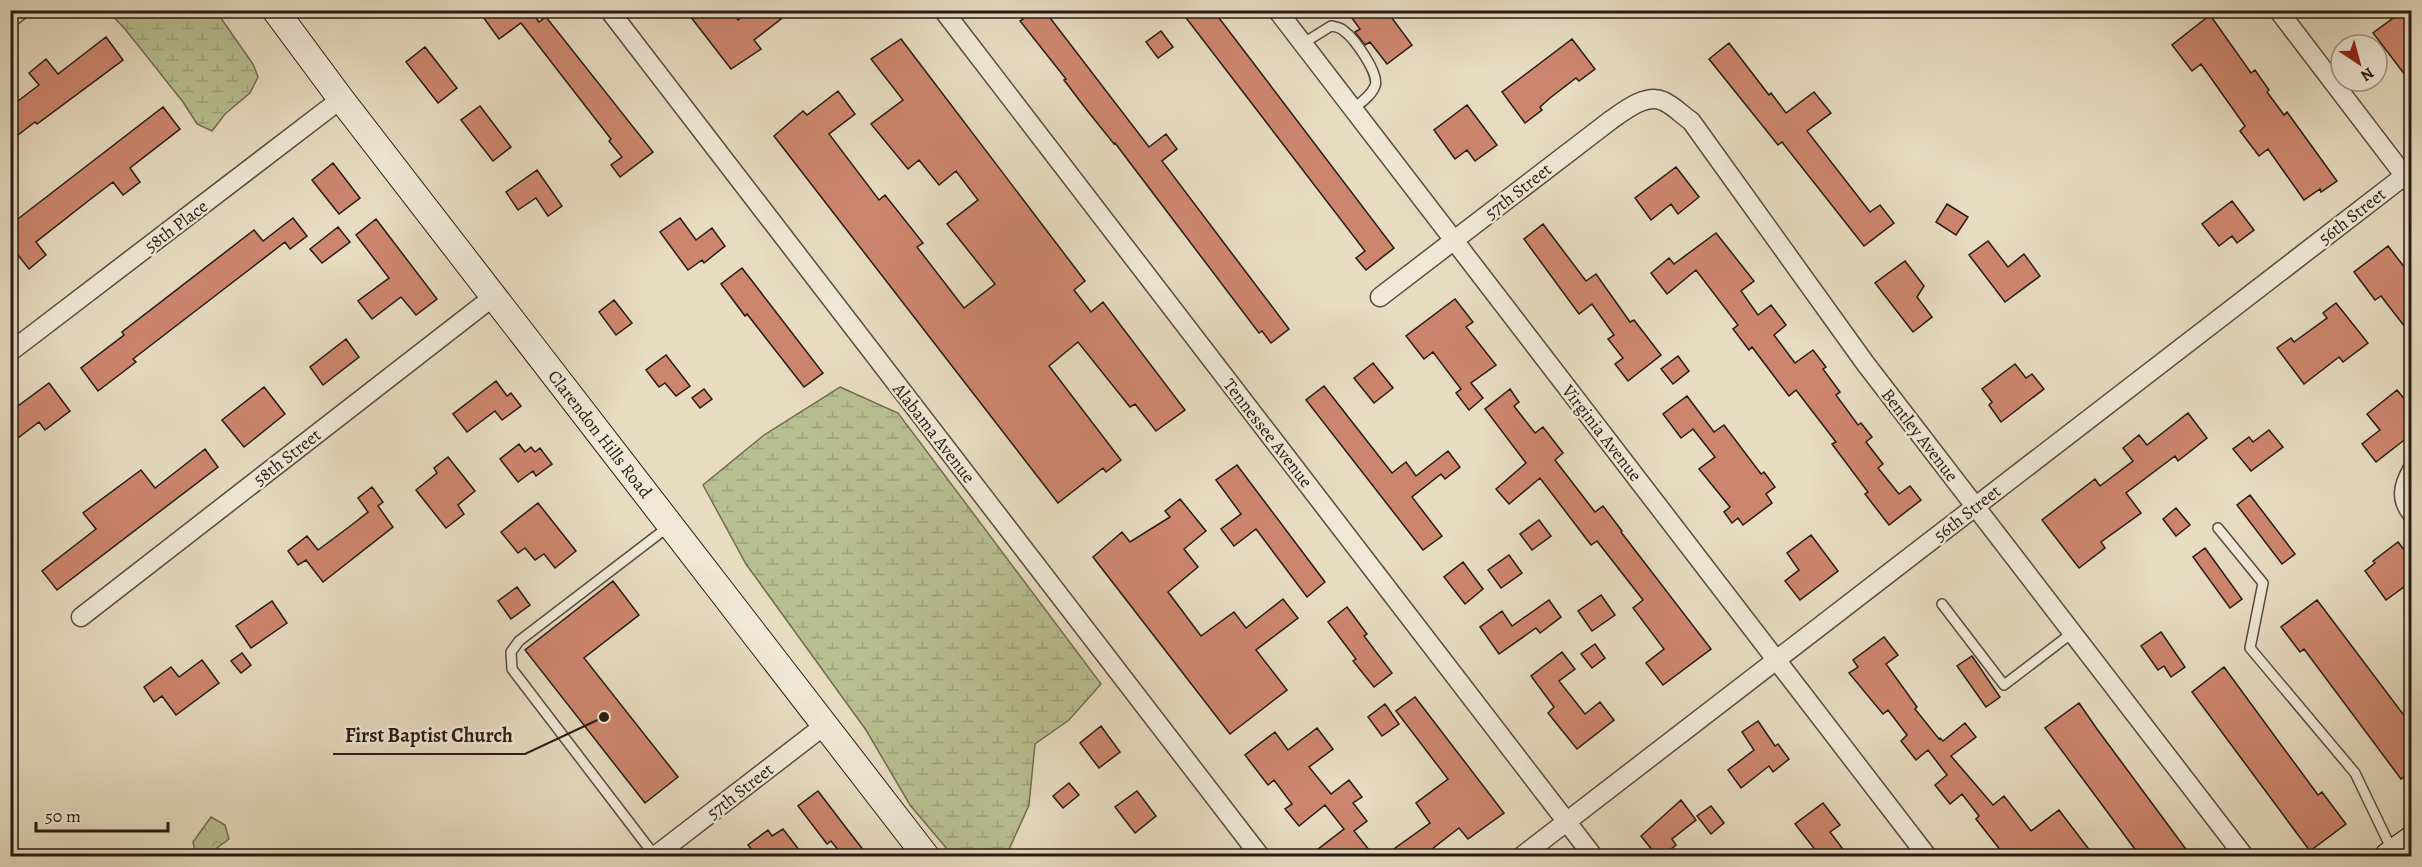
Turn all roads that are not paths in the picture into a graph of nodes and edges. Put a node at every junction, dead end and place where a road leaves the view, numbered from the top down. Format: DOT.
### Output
graph roads {
  1 [pos="20,10"];
  2 [pos="275,10"];
  3 [pos="609,10"];
  4 [pos="943,10"];
  5 [pos="2278,10"];
  6 [pos="1287,14"];
  7 [pos="10,18"];
  8 [pos="1302,44"];
  9 [pos="341,99"];
  10 [pos="1662,100"];
  11 [pos="1352,109"];
  12 [pos="2409,176"];
  13 [pos="1454,240"];
  14 [pos="494,297"];
  15 [pos="1380,297"];
  16 [pos="10,352"];
  17 [pos="2412,470"];
  18 [pos="1975,506"];
  19 [pos="2412,514"];
  20 [pos="670,526"];
  21 [pos="2218,528"];
  22 [pos="1942,604"];
  23 [pos="81,617"];
  24 [pos="2073,633"];
  25 [pos="1776,660"];
  26 [pos="825,725"];
  27 [pos="1567,822"];
  28 [pos="2402,848"];
  29 [pos="655,856"];
  30 [pos="926,856"];
  31 [pos="1260,856"];
  32 [pos="1522,856"];
  33 [pos="1593,856"];
  34 [pos="1927,856"];
  35 [pos="2244,856"];
  1 -- 7 [label="street"];
  2 -- 9 [label="street, Clarendon Hills Road"];
  3 -- 31 [label="street, Alabama Avenue"];
  4 -- 27 [label="street, Tennessee Avenue"];
  5 -- 12 [label="street"];
  6 -- 8 [label="street, Virginia Avenue"];
  8 -- 11 [label="street, Virginia Avenue"];
  8 -- 11 [label="lane"];
  9 -- 14 [label="street, Clarendon Hills Road"];
  9 -- 16 [label="street, 58th Place"];
  10 -- 13 [label="street, 57th Street"];
  10 -- 18 [label="street, Bentley Avenue"];
  11 -- 13 [label="street, Virginia Avenue"];
  12 -- 18 [label="street, 56th Street"];
  13 -- 15 [label="street, 57th Street"];
  13 -- 25 [label="street, Virginia Avenue"];
  14 -- 20 [label="street, Clarendon Hills Road"];
  14 -- 23 [label="street, 58th Street"];
  17 -- 19 [label="street"];
  18 -- 24 [label="street, Bentley Avenue"];
  18 -- 25 [label="street, 56th Street"];
  20 -- 26 [label="street, Clarendon Hills Road"];
  20 -- 29 [label="lane"];
  21 -- 28 [label="lane"];
  22 -- 24 [label="lane"];
  24 -- 35 [label="street, Bentley Avenue"];
  25 -- 27 [label="street, 56th Street"];
  25 -- 34 [label="street, Virginia Avenue"];
  26 -- 29 [label="street, 57th Street"];
  26 -- 30 [label="street, Clarendon Hills Road"];
  27 -- 32 [label="street, 56th Street"];
  27 -- 33 [label="street, Tennessee Avenue"];
}
